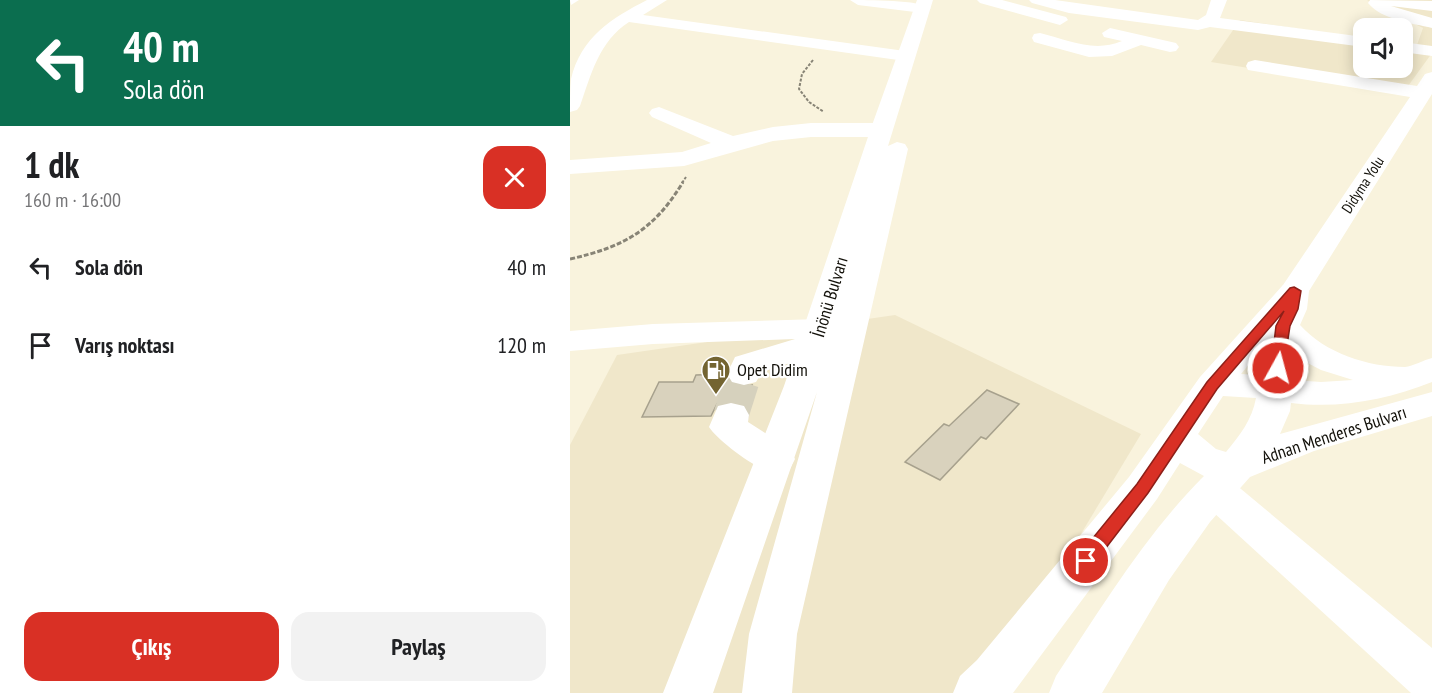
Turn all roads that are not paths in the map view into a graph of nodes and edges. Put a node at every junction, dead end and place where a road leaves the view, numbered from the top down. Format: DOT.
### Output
graph roads {
  1 [pos="659,0"];
  2 [pos="858,0"];
  3 [pos="985,0"];
  4 [pos="1037,0"];
  5 [pos="1127,0"];
  6 [pos="1219,0"];
  7 [pos="929,3"];
  8 [pos="1432,6"];
  9 [pos="1118,15"];
  10 [pos="626,17"];
  11 [pos="1209,22"];
  12 [pos="1432,23"];
  13 [pos="1040,38"];
  14 [pos="1138,40"];
  15 [pos="1353,41"];
  16 [pos="1238,45"];
  17 [pos="1170,47"];
  18 [pos="594,48"];
  19 [pos="1413,48"];
  20 [pos="570,50"];
  21 [pos="1432,51"];
  22 [pos="905,56"];
  23 [pos="1255,66"];
  24 [pos="1288,66"];
  25 [pos="1353,71"];
  26 [pos="1427,86"];
  27 [pos="570,106"];
  28 [pos="659,113"];
  29 [pos="866,130"];
  30 [pos="732,144"];
  31 [pos="570,167"];
  32 [pos="1289,308"];
  33 [pos="818,336"];
  34 [pos="570,341"];
  35 [pos="744,374"];
  36 [pos="1427,383"];
  37 [pos="1212,385"];
  38 [pos="1275,388"];
  39 [pos="731,415"];
  40 [pos="1178,436"];
  41 [pos="776,459"];
  42 [pos="1225,479"];
  43 [pos="773,634"];
  44 [pos="1432,679"];
  45 [pos="688,693"];
  46 [pos="767,693"];
  47 [pos="792,693"];
  48 [pos="978,693"];
  49 [pos="1074,693"];
  1 -- 10 [label="main road"];
  2 -- 7 [label="main road"];
  3 -- 14 [label="main road"];
  4 -- 9 [label="main road"];
  5 -- 9 [label="main road"];
  6 -- 11 [label="main road"];
  7 -- 22 [label="main road, İnönü Bulvarı"];
  7 -- 43 [label="main road, İnönü Bulvarı"];
  8 -- 12 [label="main road"];
  9 -- 11 [label="main road"];
  10 -- 18 [label="main road"];
  10 -- 22 [label="main road"];
  11 -- 15 [label="main road"];
  13 -- 14 [label="main road"];
  14 -- 17 [label="main road"];
  16 -- 24 [label="main road"];
  18 -- 20 [label="main road"];
  18 -- 27 [label="main road"];
  19 -- 21 [label="main road"];
  22 -- 29 [label="main road, İnönü Bulvarı"];
  23 -- 24 [label="main road"];
  24 -- 25 [label="main road"];
  24 -- 26 [label="main road"];
  26 -- 32 [label="main road, Didyma Yolu"];
  28 -- 30 [label="main road"];
  29 -- 30 [label="main road"];
  29 -- 33 [label="main road, İnönü Bulvarı"];
  30 -- 31 [label="main road"];
  32 -- 36 [label="main road"];
  32 -- 37 [label="main road, Didyma Yolu"];
  32 -- 38 [label="main road"];
  33 -- 34 [label="main road"];
  33 -- 35 [label="main road"];
  33 -- 41 [label="main road, İnönü Bulvarı"];
  36 -- 38 [label="main road"];
  36 -- 42 [label="main road, Adnan Menderes Bulvarı"];
  37 -- 38 [label="main road"];
  37 -- 40 [label="main road, Didyma Yolu"];
  38 -- 42 [label="main road"];
  39 -- 41 [label="main road"];
  40 -- 42 [label="main road"];
  40 -- 48 [label="main road, Didyma Yolu"];
  41 -- 45 [label="main road, İnönü Bulvarı"];
  42 -- 44 [label="main road"];
  42 -- 49 [label="main road"];
  43 -- 46 [label="main road, İnönü Bulvarı"];
  43 -- 47 [label="main road"];
}
